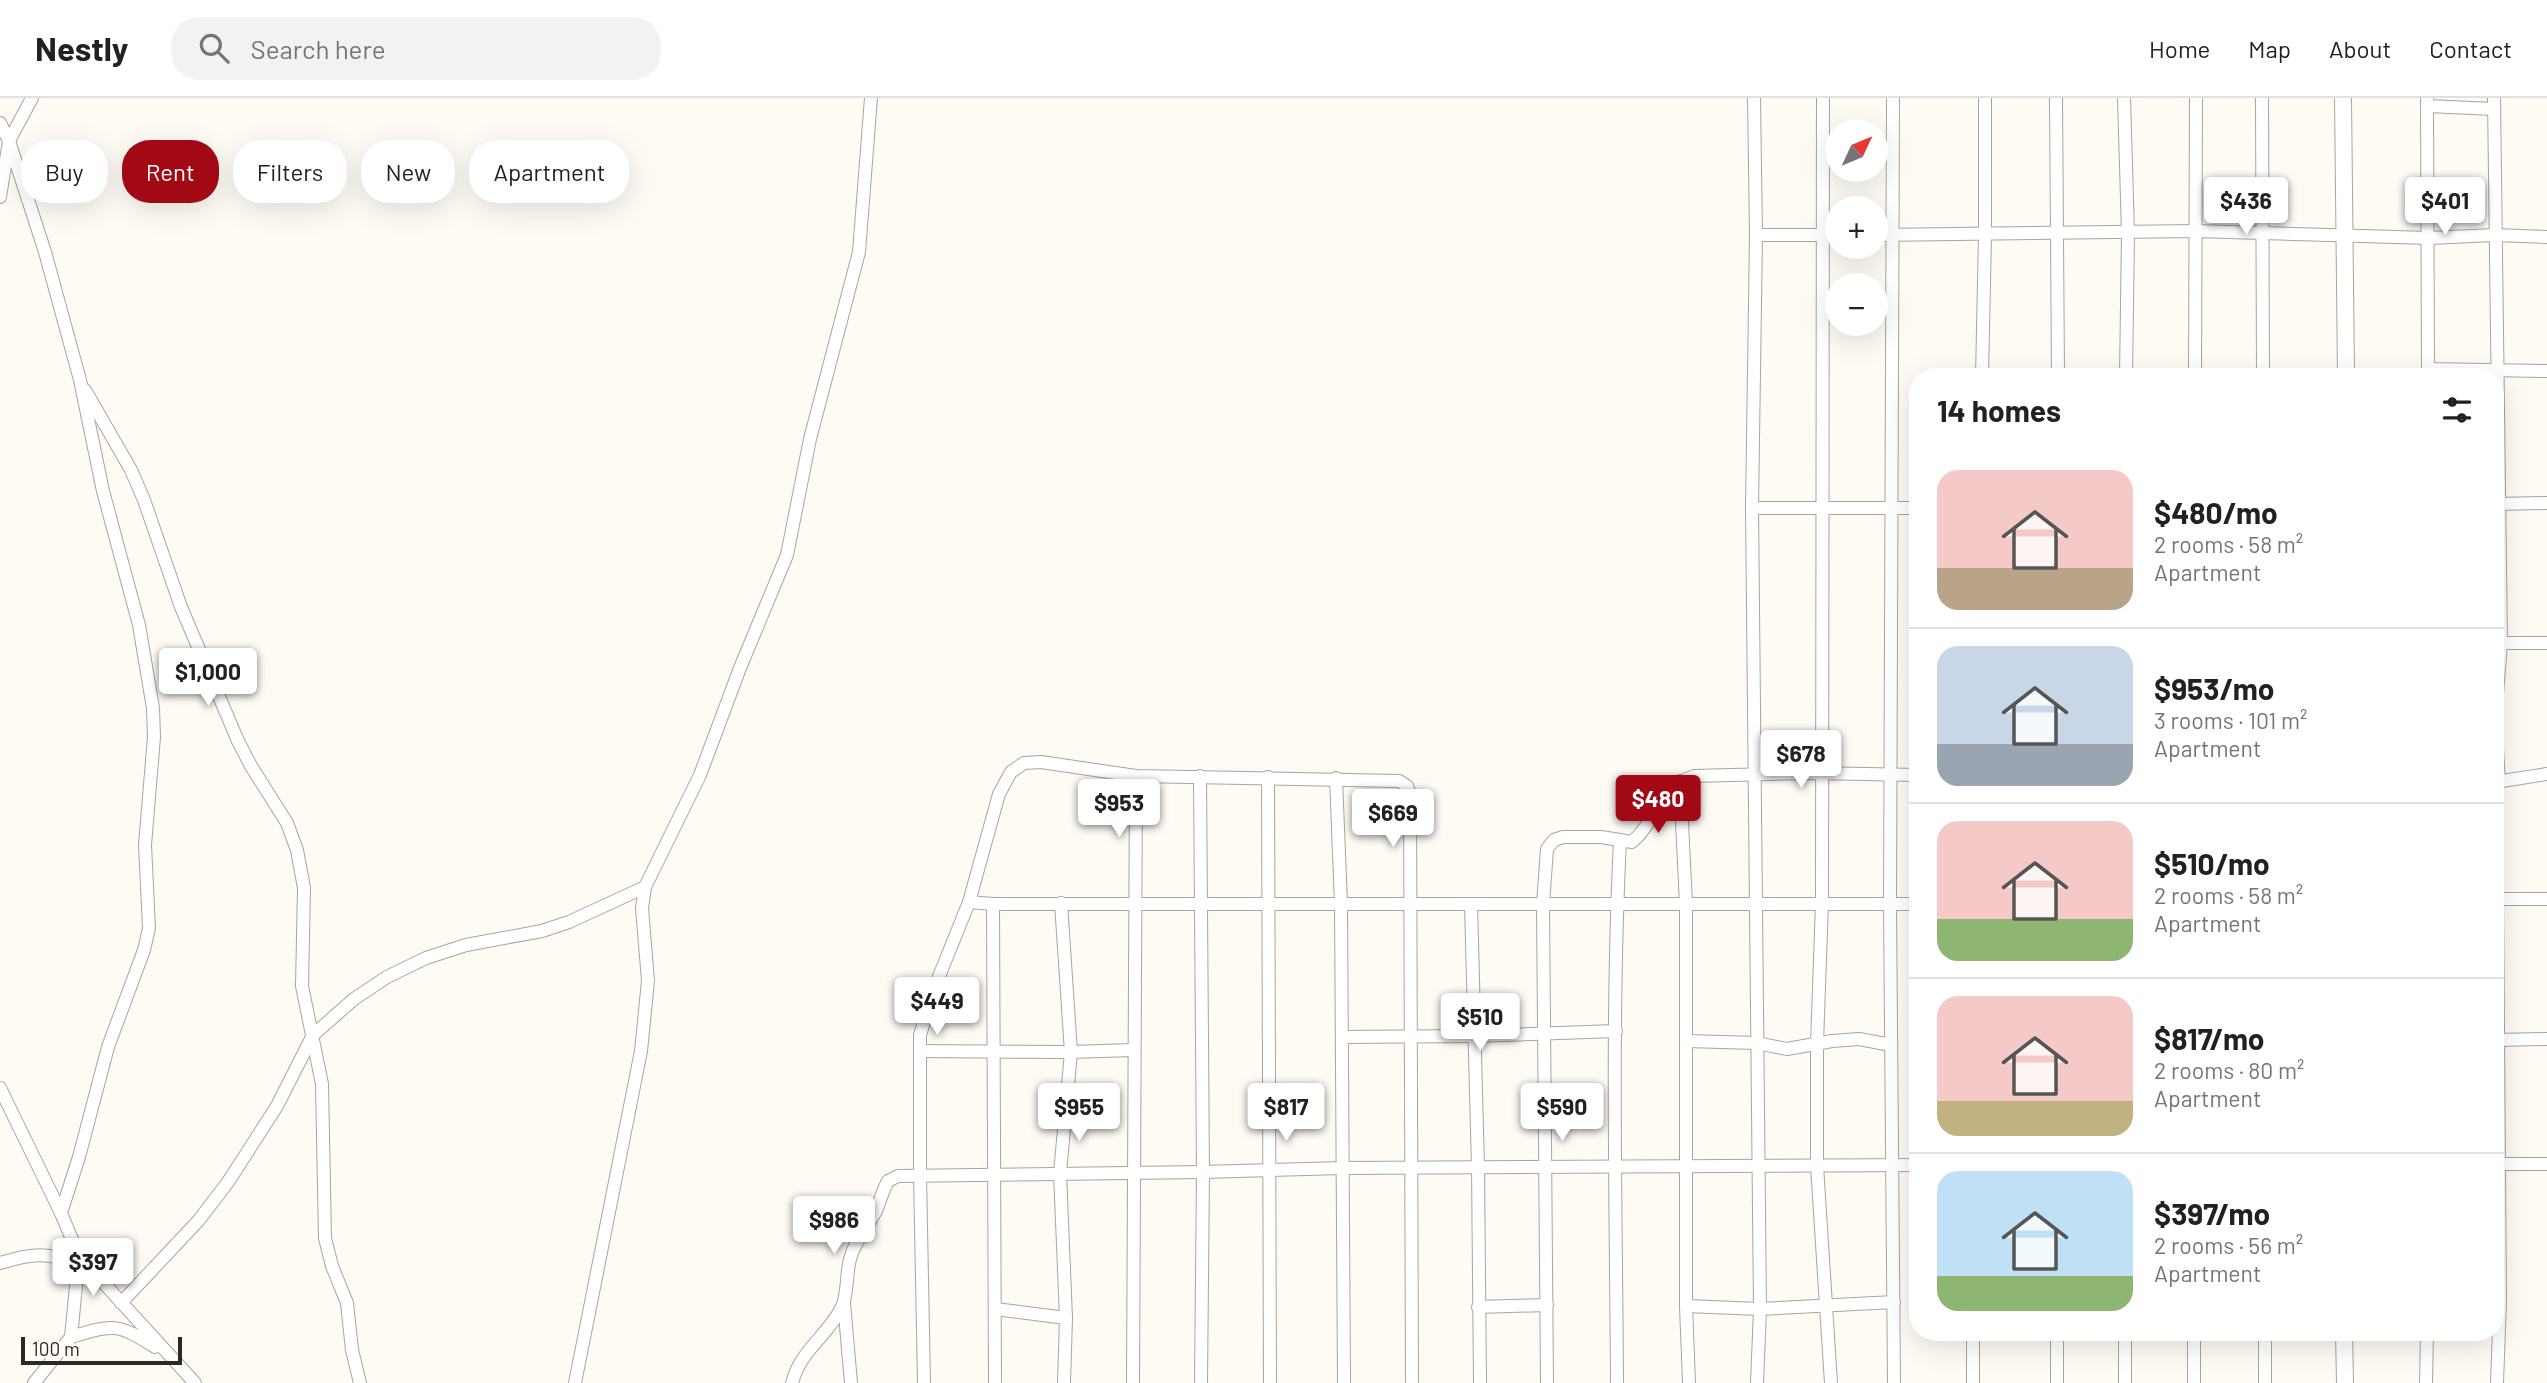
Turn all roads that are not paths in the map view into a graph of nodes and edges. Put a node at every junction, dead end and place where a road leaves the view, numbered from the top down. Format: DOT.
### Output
graph roads {
  1 [pos="32,98"];
  2 [pos="871,98"];
  3 [pos="1755,98"];
  4 [pos="1823,98"];
  5 [pos="1893,98"];
  6 [pos="1985,98"];
  7 [pos="2056,98"];
  8 [pos="2123,98"];
  9 [pos="2196,98"];
  10 [pos="2262,98"];
  11 [pos="2343,98"];
  12 [pos="2427,102"];
  13 [pos="2494,104"];
  14 [pos="0,123"];
  15 [pos="9,141"];
  16 [pos="0,197"];
  17 [pos="2196,232"];
  18 [pos="2263,232"];
  19 [pos="2128,233"];
  20 [pos="2059,234"];
  21 [pos="1756,235"];
  22 [pos="1823,235"];
  23 [pos="1888,235"];
  24 [pos="1892,235"];
  25 [pos="1985,235"];
  26 [pos="2494,235"];
  27 [pos="2344,237"];
  28 [pos="2547,237"];
  29 [pos="2429,238"];
  30 [pos="1982,368"];
  31 [pos="2058,368"];
  32 [pos="2126,368"];
  33 [pos="2195,368"];
  34 [pos="2263,368"];
  35 [pos="2346,368"];
  36 [pos="2428,368"];
  37 [pos="2497,368"];
  38 [pos="2504,370"];
  39 [pos="2547,371"];
  40 [pos="79,380"];
  41 [pos="2547,503"];
  42 [pos="2504,504"];
  43 [pos="1752,508"];
  44 [pos="1822,508"];
  45 [pos="1890,508"];
  46 [pos="1909,508"];
  47 [pos="2504,643"];
  48 [pos="2547,643"];
  49 [pos="1822,773"];
  50 [pos="1754,774"];
  51 [pos="2547,774"];
  52 [pos="1892,775"];
  53 [pos="1909,775"];
  54 [pos="1136,776"];
  55 [pos="1200,776"];
  56 [pos="1268,777"];
  57 [pos="1336,778"];
  58 [pos="1680,781"];
  59 [pos="2504,781"];
  60 [pos="1620,841"];
  61 [pos="645,887"];
  62 [pos="2504,899"];
  63 [pos="2547,899"];
  64 [pos="968,902"];
  65 [pos="1061,903"];
  66 [pos="1822,903"];
  67 [pos="993,904"];
  68 [pos="1135,904"];
  69 [pos="1200,904"];
  70 [pos="1267,904"];
  71 [pos="1341,904"];
  72 [pos="1409,904"];
  73 [pos="1471,904"];
  74 [pos="1544,904"];
  75 [pos="1617,904"];
  76 [pos="1686,904"];
  77 [pos="1754,904"];
  78 [pos="1890,904"];
  79 [pos="1909,904"];
  80 [pos="1616,1031"];
  81 [pos="1545,1033"];
  82 [pos="313,1035"];
  83 [pos="1411,1036"];
  84 [pos="1475,1036"];
  85 [pos="1342,1037"];
  86 [pos="2547,1039"];
  87 [pos="2504,1040"];
  88 [pos="1687,1041"];
  89 [pos="1756,1043"];
  90 [pos="1817,1044"];
  91 [pos="1891,1045"];
  92 [pos="1133,1050"];
  93 [pos="920,1051"];
  94 [pos="993,1052"];
  95 [pos="1071,1052"];
  96 [pos="0,1088"];
  97 [pos="2504,1164"];
  98 [pos="2547,1164"];
  99 [pos="1909,1165"];
  100 [pos="1757,1166"];
  101 [pos="1817,1166"];
  102 [pos="1891,1166"];
  103 [pos="1478,1167"];
  104 [pos="1545,1167"];
  105 [pos="1615,1167"];
  106 [pos="1685,1167"];
  107 [pos="1342,1168"];
  108 [pos="1412,1168"];
  109 [pos="1269,1169"];
  110 [pos="1133,1171"];
  111 [pos="1203,1172"];
  112 [pos="1060,1173"];
  113 [pos="993,1174"];
  114 [pos="920,1175"];
  115 [pos="61,1213"];
  116 [pos="79,1260"];
  117 [pos="0,1262"];
  118 [pos="1894,1302"];
  119 [pos="121,1303"];
  120 [pos="844,1303"];
  121 [pos="1547,1305"];
  122 [pos="1686,1306"];
  123 [pos="1827,1306"];
  124 [pos="1478,1307"];
  125 [pos="995,1309"];
  126 [pos="1760,1309"];
  127 [pos="1066,1318"];
  128 [pos="71,1337"];
  129 [pos="1973,1341"];
  130 [pos="2057,1341"];
  131 [pos="2125,1341"];
  132 [pos="2194,1341"];
  133 [pos="2264,1341"];
  134 [pos="2344,1341"];
  135 [pos="2427,1341"];
  136 [pos="2498,1341"];
  137 [pos="171,1357"];
  138 [pos="34,1383"];
  139 [pos="195,1383"];
  140 [pos="360,1383"];
  141 [pos="575,1383"];
  142 [pos="792,1383"];
  143 [pos="851,1383"];
  144 [pos="924,1383"];
  145 [pos="995,1383"];
  146 [pos="1064,1383"];
  147 [pos="1133,1383"];
  148 [pos="1201,1383"];
  149 [pos="1270,1383"];
  150 [pos="1344,1383"];
  151 [pos="1412,1383"];
  152 [pos="1480,1383"];
  153 [pos="1547,1383"];
  154 [pos="1617,1383"];
  155 [pos="1689,1383"];
  156 [pos="1757,1383"];
  157 [pos="1831,1383"];
  158 [pos="1894,1383"];
  159 [pos="1973,1383"];
  160 [pos="2057,1383"];
  161 [pos="2125,1383"];
  162 [pos="2194,1383"];
  163 [pos="2265,1383"];
  164 [pos="2345,1383"];
  165 [pos="2426,1383"];
  166 [pos="2497,1383"];
  1 -- 15 [label="street"];
  2 -- 61 [label="street"];
  3 -- 21 [label="street"];
  4 -- 22 [label="street"];
  5 -- 24 [label="street"];
  6 -- 25 [label="street"];
  7 -- 20 [label="street"];
  8 -- 19 [label="street"];
  9 -- 17 [label="street"];
  10 -- 18 [label="street"];
  11 -- 27 [label="street"];
  12 -- 13 [label="street"];
  12 -- 29 [label="street"];
  13 -- 26 [label="street"];
  14 -- 15 [label="street"];
  15 -- 16 [label="street"];
  15 -- 40 [label="street"];
  17 -- 18 [label="street"];
  17 -- 19 [label="street"];
  17 -- 33 [label="street"];
  18 -- 27 [label="street"];
  18 -- 34 [label="street"];
  19 -- 20 [label="street"];
  19 -- 32 [label="street"];
  20 -- 25 [label="street"];
  20 -- 31 [label="street"];
  21 -- 22 [label="street"];
  21 -- 43 [label="street"];
  22 -- 44 [label="street"];
  23 -- 24 [label="street"];
  24 -- 25 [label="street"];
  24 -- 45 [label="street"];
  25 -- 30 [label="street"];
  26 -- 28 [label="street"];
  26 -- 29 [label="street"];
  26 -- 37 [label="street"];
  27 -- 29 [label="street"];
  27 -- 35 [label="street"];
  29 -- 36 [label="street"];
  38 -- 39 [label="street"];
  40 -- 82 [label="street"];
  40 -- 115 [label="street"];
  41 -- 42 [label="street"];
  43 -- 44 [label="street"];
  43 -- 50 [label="street"];
  44 -- 45 [label="street"];
  44 -- 49 [label="street"];
  45 -- 46 [label="street"];
  45 -- 52 [label="street"];
  47 -- 48 [label="street"];
  49 -- 50 [label="street"];
  49 -- 52 [label="street"];
  49 -- 66 [label="street"];
  50 -- 58 [label="street"];
  50 -- 77 [label="street"];
  51 -- 59 [label="street"];
  52 -- 53 [label="street"];
  52 -- 78 [label="street"];
  54 -- 55 [label="street"];
  54 -- 64 [label="street"];
  54 -- 68 [label="street"];
  55 -- 56 [label="street"];
  55 -- 69 [label="street"];
  56 -- 57 [label="street"];
  56 -- 70 [label="street"];
  57 -- 71 [label="street"];
  57 -- 72 [label="street"];
  58 -- 60 [label="street"];
  58 -- 76 [label="street"];
  60 -- 74 [label="street"];
  60 -- 75 [label="street"];
  61 -- 82 [label="street"];
  61 -- 141 [label="street"];
  62 -- 63 [label="street"];
  64 -- 67 [label="street"];
  64 -- 93 [label="street"];
  65 -- 67 [label="street"];
  65 -- 68 [label="street"];
  65 -- 95 [label="street"];
  66 -- 77 [label="street"];
  66 -- 78 [label="street"];
  66 -- 90 [label="street"];
  67 -- 94 [label="street"];
  68 -- 69 [label="street"];
  68 -- 92 [label="street"];
  69 -- 70 [label="street"];
  69 -- 111 [label="street"];
  70 -- 71 [label="street"];
  70 -- 109 [label="street"];
  71 -- 72 [label="street"];
  71 -- 85 [label="street"];
  72 -- 73 [label="street"];
  72 -- 83 [label="street"];
  73 -- 74 [label="street"];
  73 -- 84 [label="street"];
  74 -- 75 [label="street"];
  74 -- 81 [label="street"];
  75 -- 76 [label="street"];
  75 -- 80 [label="street"];
  76 -- 77 [label="street"];
  76 -- 88 [label="street"];
  77 -- 89 [label="street"];
  78 -- 79 [label="street"];
  78 -- 91 [label="street"];
  80 -- 81 [label="street"];
  80 -- 105 [label="street"];
  81 -- 84 [label="street"];
  81 -- 104 [label="street"];
  82 -- 119 [label="street"];
  82 -- 140 [label="street"];
  83 -- 84 [label="street"];
  83 -- 85 [label="street"];
  83 -- 108 [label="street"];
  84 -- 103 [label="street"];
  85 -- 107 [label="street"];
  86 -- 87 [label="street"];
  88 -- 89 [label="street"];
  88 -- 106 [label="street"];
  89 -- 90 [label="street"];
  89 -- 100 [label="street"];
  90 -- 91 [label="street"];
  90 -- 101 [label="street"];
  91 -- 102 [label="street"];
  92 -- 95 [label="street"];
  92 -- 110 [label="street"];
  93 -- 94 [label="street"];
  93 -- 114 [label="street"];
  94 -- 95 [label="street"];
  94 -- 113 [label="street"];
  95 -- 112 [label="street"];
  96 -- 115 [label="street"];
  97 -- 98 [label="street"];
  99 -- 102 [label="street"];
  100 -- 101 [label="street"];
  100 -- 106 [label="street"];
  100 -- 126 [label="street"];
  101 -- 102 [label="street"];
  101 -- 123 [label="street"];
  102 -- 118 [label="street"];
  103 -- 104 [label="street"];
  103 -- 108 [label="street"];
  103 -- 124 [label="street"];
  104 -- 105 [label="street"];
  104 -- 121 [label="street"];
  105 -- 106 [label="street"];
  105 -- 154 [label="street"];
  106 -- 122 [label="street"];
  107 -- 108 [label="street"];
  107 -- 109 [label="street"];
  107 -- 150 [label="street"];
  108 -- 151 [label="street"];
  109 -- 111 [label="street"];
  109 -- 149 [label="street"];
  110 -- 111 [label="street"];
  110 -- 112 [label="street"];
  110 -- 147 [label="street"];
  111 -- 148 [label="street"];
  112 -- 113 [label="street"];
  112 -- 127 [label="street"];
  113 -- 114 [label="street"];
  113 -- 125 [label="street"];
  114 -- 120 [label="street"];
  114 -- 144 [label="street"];
  115 -- 116 [label="street"];
  116 -- 117 [label="street"];
  116 -- 119 [label="street"];
  116 -- 128 [label="street"];
  118 -- 123 [label="street"];
  118 -- 158 [label="street"];
  119 -- 137 [label="street"];
  120 -- 142 [label="street"];
  120 -- 143 [label="street"];
  121 -- 124 [label="street"];
  121 -- 153 [label="street"];
  122 -- 126 [label="street"];
  122 -- 155 [label="street"];
  123 -- 126 [label="street"];
  123 -- 157 [label="street"];
  124 -- 152 [label="street"];
  125 -- 127 [label="street"];
  125 -- 145 [label="street"];
  126 -- 156 [label="street"];
  127 -- 146 [label="street"];
  128 -- 137 [label="street"];
  128 -- 138 [label="street"];
  129 -- 159 [label="street"];
  130 -- 160 [label="street"];
  131 -- 161 [label="street"];
  132 -- 162 [label="street"];
  133 -- 163 [label="street"];
  134 -- 164 [label="street"];
  135 -- 165 [label="street"];
  136 -- 166 [label="street"];
  137 -- 139 [label="street"];
}
